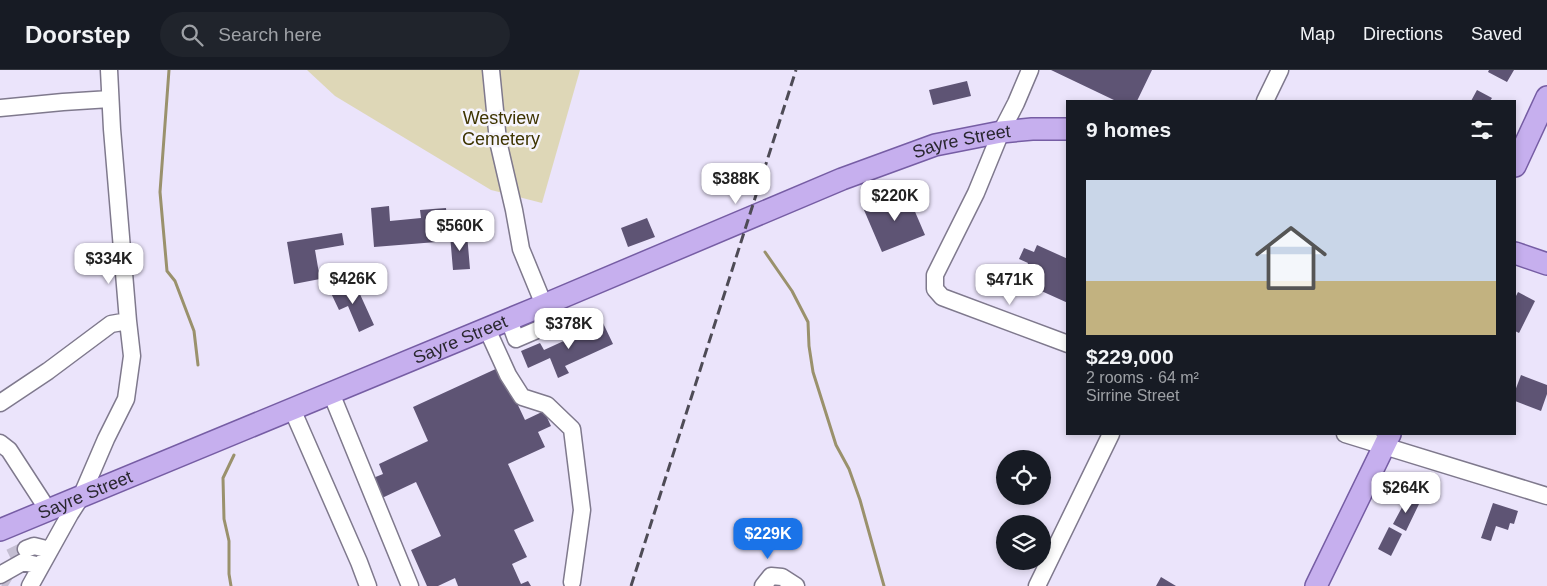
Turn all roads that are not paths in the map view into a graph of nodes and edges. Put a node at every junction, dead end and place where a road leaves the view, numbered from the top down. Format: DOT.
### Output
graph roads {
  1 [pos="110,70"];
  2 [pos="491,70"];
  3 [pos="1030,70"];
  4 [pos="1280,70"];
  5 [pos="1547,97"];
  6 [pos="110,99"];
  7 [pos="1265,100"];
  8 [pos="0,108"];
  9 [pos="1066,129"];
  10 [pos="1001,132"];
  11 [pos="1516,164"];
  12 [pos="1516,253"];
  13 [pos="1547,264"];
  14 [pos="546,304"];
  15 [pos="128,321"];
  16 [pos="487,328"];
  17 [pos="1066,343"];
  18 [pos="330,393"];
  19 [pos="0,403"];
  20 [pos="292,409"];
  21 [pos="1111,435"];
  22 [pos="1352,435"];
  23 [pos="1387,440"];
  24 [pos="0,443"];
  25 [pos="1547,496"];
  26 [pos="81,497"];
  27 [pos="48,510"];
  28 [pos="0,530"];
  29 [pos="26,549"];
  30 [pos="50,550"];
  31 [pos="41,566"];
  32 [pos="1,580"];
  33 [pos="572,582"];
  34 [pos="791,583"];
  35 [pos="30,586"];
  36 [pos="368,586"];
  37 [pos="410,586"];
  38 [pos="763,586"];
  39 [pos="1037,586"];
  40 [pos="1316,586"];
  1 -- 6 [label="street"];
  2 -- 14 [label="street"];
  3 -- 10 [label="street"];
  4 -- 7 [label="street"];
  5 -- 11 [label="main road"];
  6 -- 8 [label="street"];
  6 -- 15 [label="street"];
  9 -- 10 [label="main road, Sayre Street"];
  10 -- 14 [label="main road, Sayre Street"];
  10 -- 17 [label="street"];
  12 -- 13 [label="main road"];
  14 -- 16 [label="main road, Sayre Street"];
  15 -- 19 [label="street"];
  15 -- 26 [label="street"];
  16 -- 18 [label="main road, Sayre Street"];
  16 -- 33 [label="street"];
  18 -- 20 [label="main road, Sayre Street"];
  18 -- 37 [label="street"];
  20 -- 26 [label="main road, Sayre Street"];
  20 -- 36 [label="street"];
  21 -- 39 [label="street"];
  22 -- 23 [label="street"];
  23 -- 25 [label="street"];
  23 -- 40 [label="main road"];
  24 -- 27 [label="street"];
  26 -- 27 [label="main road, Sayre Street"];
  26 -- 30 [label="street"];
  27 -- 28 [label="main road, Sayre Street"];
  29 -- 30 [label="street"];
  30 -- 31 [label="street"];
  31 -- 32 [label="street"];
  31 -- 35 [label="street"];
  34 -- 38 [label="street"];
}
